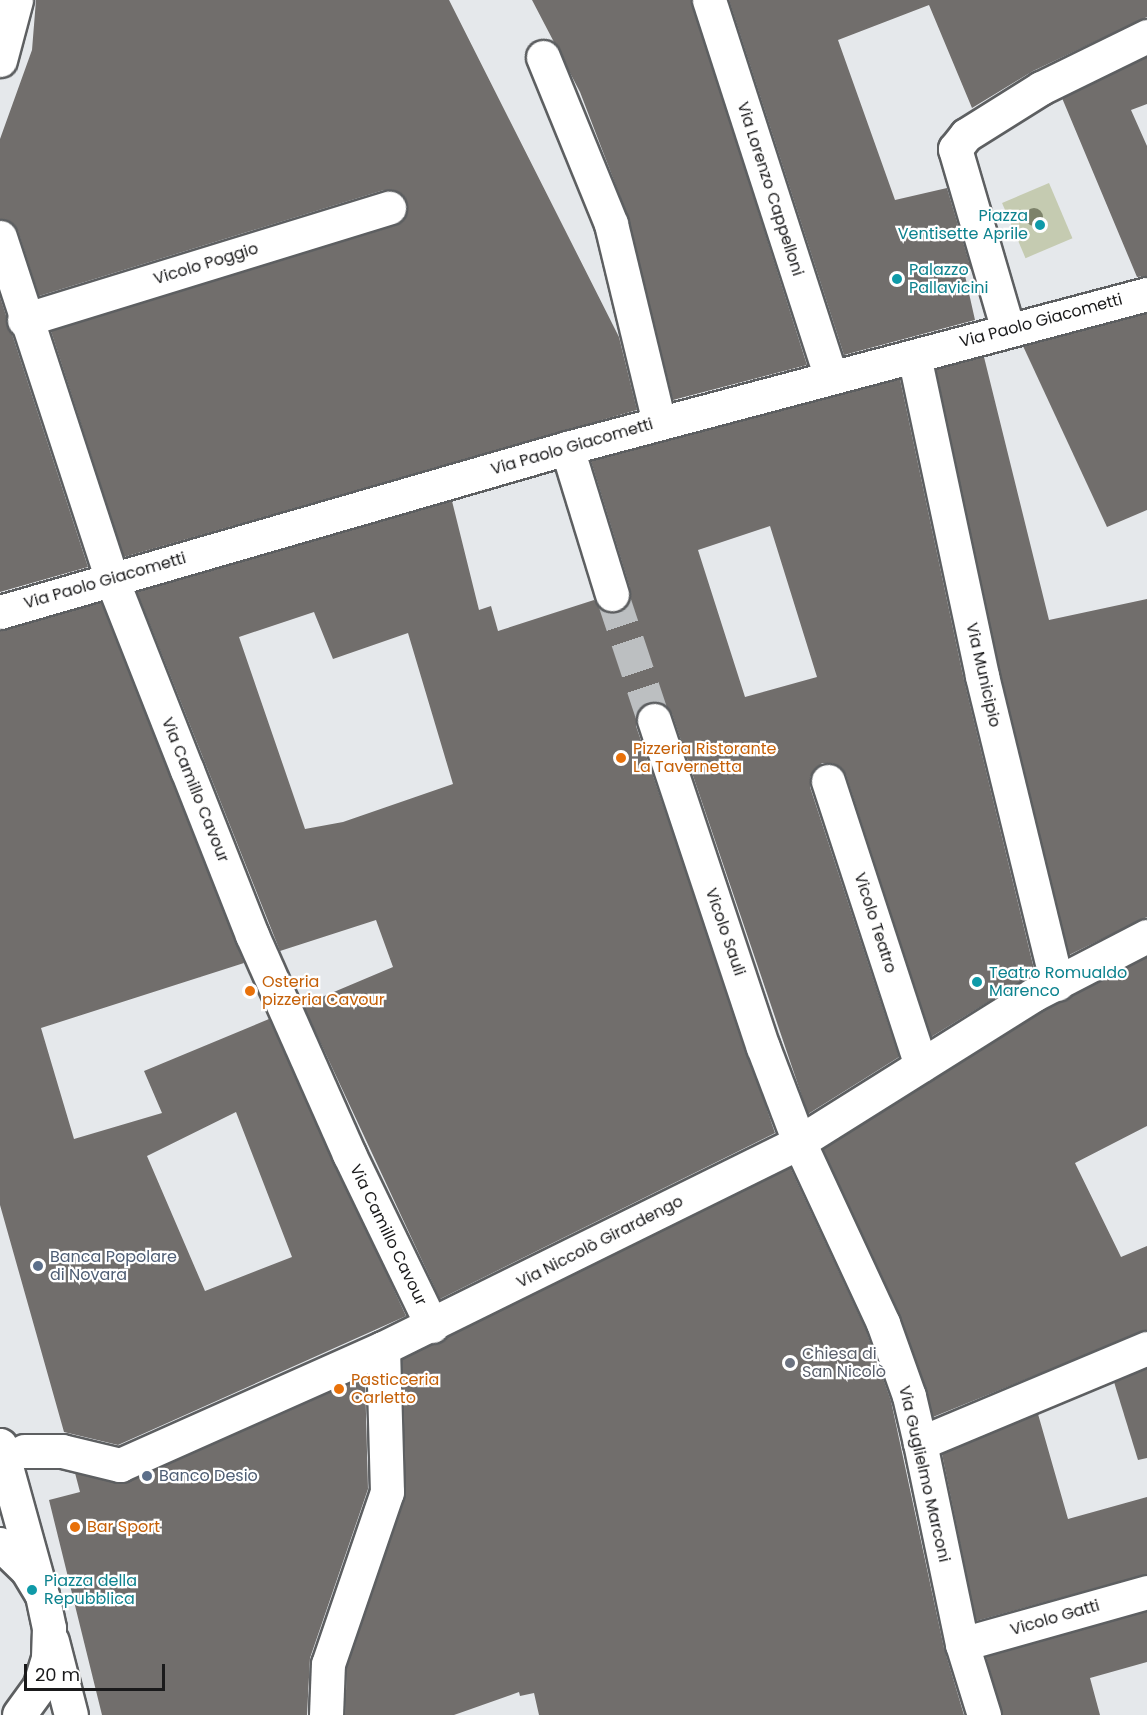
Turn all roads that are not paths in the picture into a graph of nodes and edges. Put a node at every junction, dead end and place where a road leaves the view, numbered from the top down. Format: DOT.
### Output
graph roads {
  1 [pos="16,0"];
  2 [pos="709,0"];
  3 [pos="1147,36"];
  4 [pos="543,57"];
  5 [pos="0,60"];
  6 [pos="389,208"];
  7 [pos="0,237"];
  8 [pos="1147,294"];
  9 [pos="24,320"];
  10 [pos="1008,330"];
  11 [pos="916,365"];
  12 [pos="831,377"];
  13 [pos="659,422"];
  14 [pos="567,448"];
  15 [pos="112,580"];
  16 [pos="612,594"];
  17 [pos="0,612"];
  18 [pos="654,720"];
  19 [pos="828,781"];
  20 [pos="1147,936"];
  21 [pos="1057,984"];
  22 [pos="921,1065"];
  23 [pos="799,1142"];
  24 [pos="432,1326"];
  25 [pos="383,1348"];
  26 [pos="1147,1348"];
  27 [pos="920,1443"];
  28 [pos="12,1448"];
  29 [pos="0,1544"];
  30 [pos="1147,1592"];
  31 [pos="42,1596"];
  32 [pos="49,1628"];
  33 [pos="962,1644"];
  34 [pos="19,1715"];
  35 [pos="71,1715"];
  36 [pos="326,1715"];
  37 [pos="984,1715"];
  1 -- 5 [label="street"];
  2 -- 12 [label="street, Via Lorenzo Cappelloni"];
  3 -- 10 [label="street"];
  4 -- 13 [label="street"];
  6 -- 9 [label="street, Vicolo Poggio"];
  7 -- 9 [label="street, Via Camillo Cavour"];
  8 -- 10 [label="street, Via Paolo Giacometti"];
  9 -- 15 [label="street, Via Camillo Cavour"];
  10 -- 12 [label="street, Via Paolo Giacometti"];
  11 -- 21 [label="street, Via Municipio"];
  12 -- 13 [label="street, Via Paolo Giacometti"];
  13 -- 14 [label="street, Via Paolo Giacometti"];
  14 -- 15 [label="street, Via Paolo Giacometti"];
  14 -- 16 [label="street"];
  15 -- 17 [label="street, Via Paolo Giacometti"];
  15 -- 24 [label="street, Via Camillo Cavour"];
  18 -- 23 [label="street, Vicolo Sauli"];
  19 -- 22 [label="street, Vicolo Teatro"];
  20 -- 21 [label="street, Via Niccolò Girardengo"];
  21 -- 22 [label="street, Via Niccolò Girardengo"];
  22 -- 23 [label="street, Via Niccolò Girardengo"];
  23 -- 24 [label="street, Via Niccolò Girardengo"];
  23 -- 27 [label="street, Via Guglielmo Marconi"];
  24 -- 25 [label="street, Via Niccolò Girardengo"];
  25 -- 28 [label="street, Via Niccolò Girardengo"];
  25 -- 36 [label="street"];
  26 -- 27 [label="street"];
  27 -- 33 [label="street, Via Guglielmo Marconi"];
  28 -- 31 [label="street"];
  29 -- 31 [label="street"];
  30 -- 33 [label="street, Vicolo Gatti"];
  31 -- 32 [label="street"];
  32 -- 34 [label="street"];
  32 -- 35 [label="street"];
  33 -- 37 [label="street, Via Guglielmo Marconi"];
}
